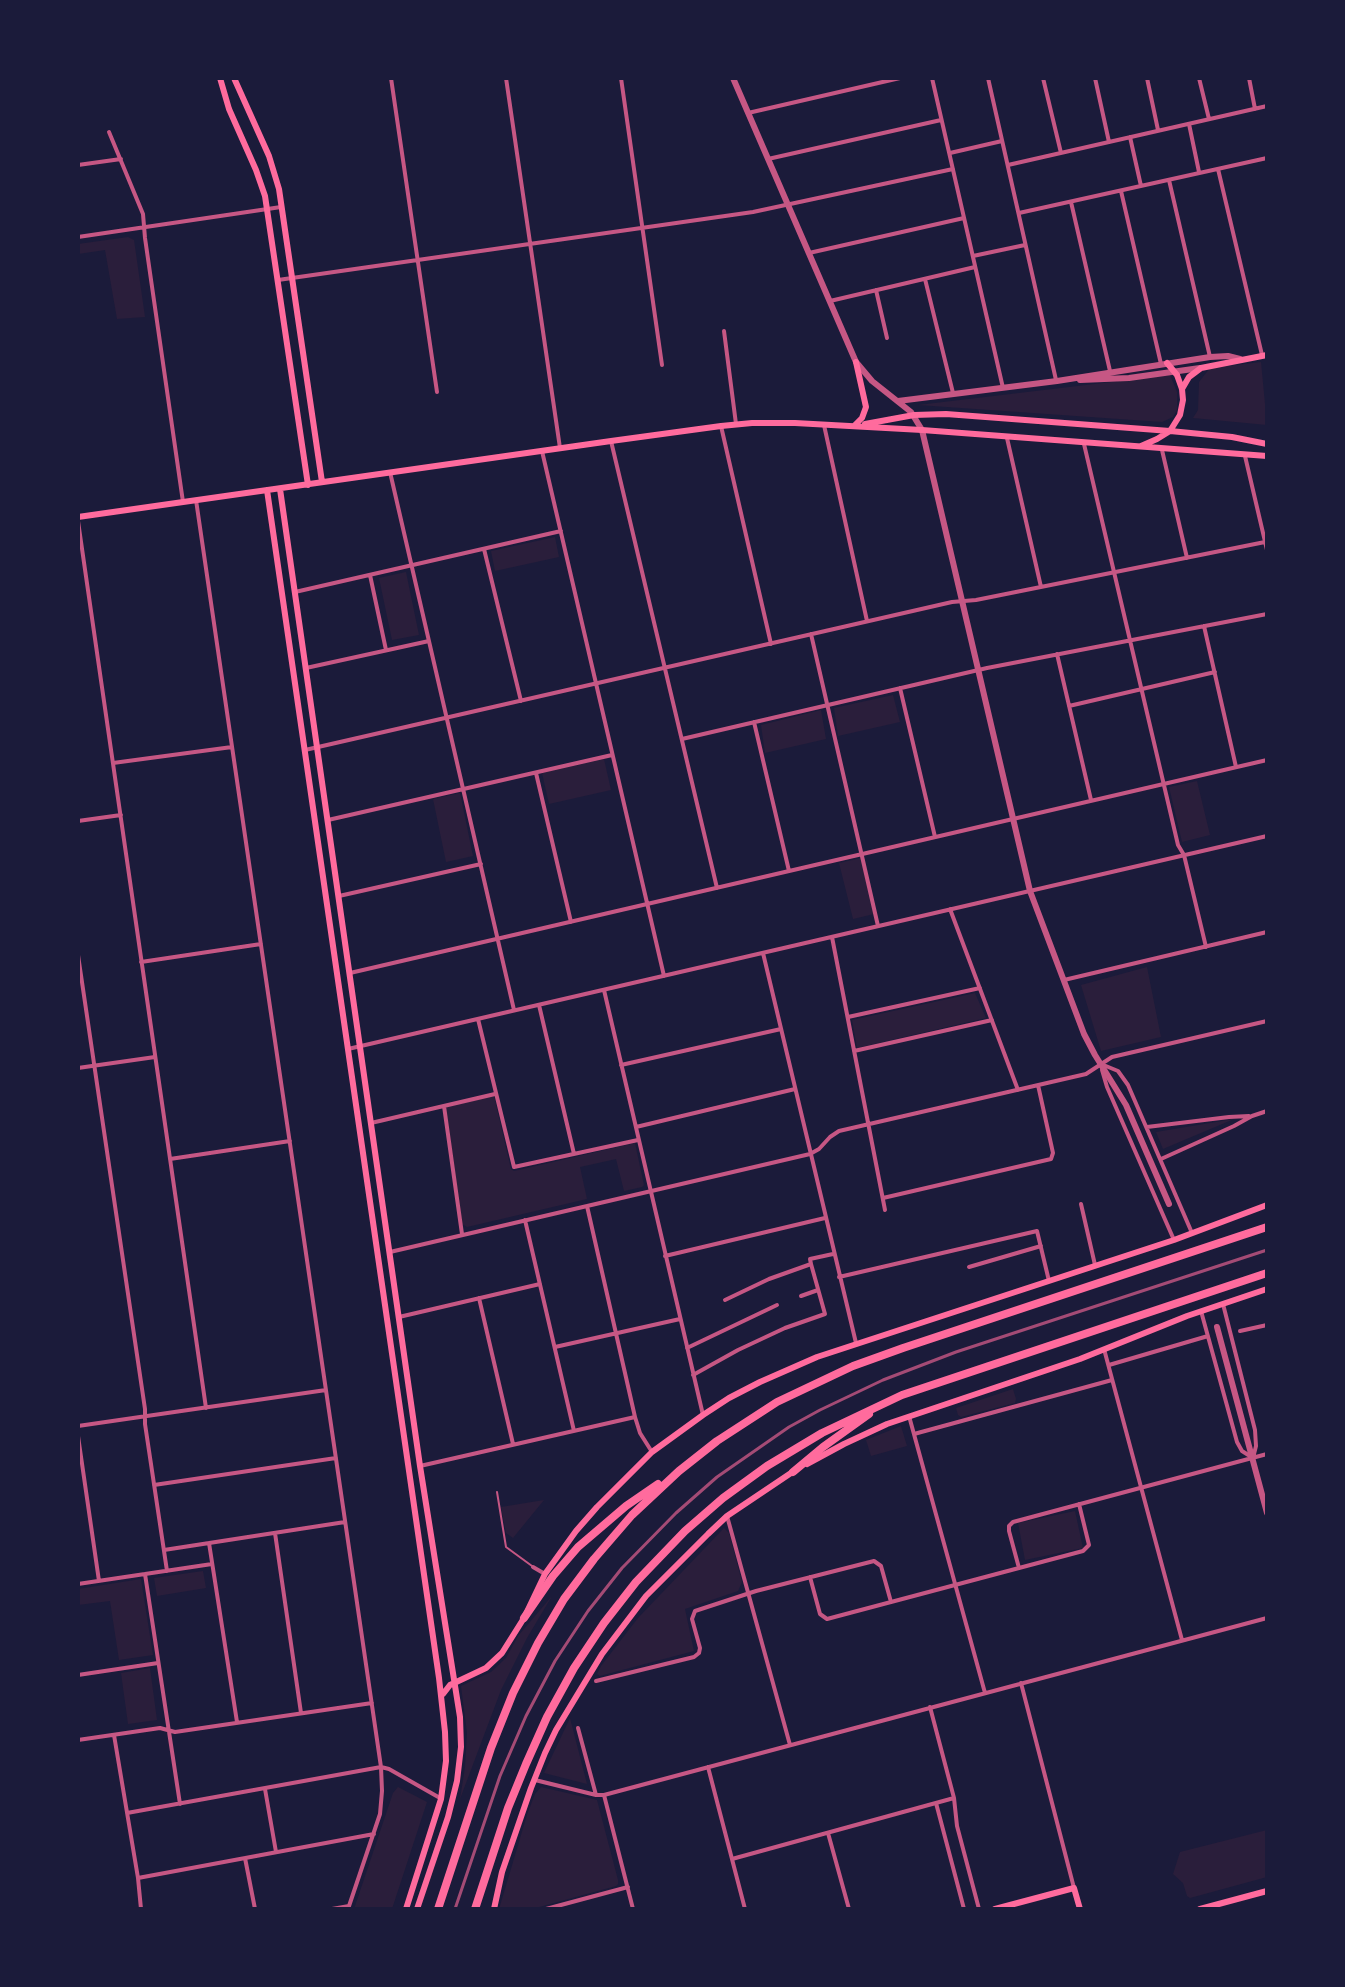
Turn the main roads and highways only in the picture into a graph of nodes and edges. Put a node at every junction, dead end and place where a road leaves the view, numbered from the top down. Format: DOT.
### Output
graph roads {
  1 [pos="220,78"];
  2 [pos="235,78"];
  3 [pos="1264,355"];
  4 [pos="856,362"];
  5 [pos="1164,364"];
  6 [pos="1182,389"];
  7 [pos="854,426"];
  8 [pos="1170,431"];
  9 [pos="1267,444"];
  10 [pos="1134,447"];
  11 [pos="1267,456"];
  12 [pos="322,482"];
  13 [pos="308,485"];
  14 [pos="280,489"];
  15 [pos="267,490"];
  16 [pos="78,519"];
  17 [pos="1267,1205"];
  18 [pos="1267,1227"];
  19 [pos="1267,1273"];
  20 [pos="1267,1289"];
  21 [pos="881,1405"];
  22 [pos="679,1471"];
  23 [pos="793,1472"];
  24 [pos="524,1618"];
  25 [pos="455,1682"];
  26 [pos="442,1697"];
  27 [pos="1267,1891"];
  28 [pos="406,1909"];
  29 [pos="417,1909"];
  30 [pos="438,1909"];
  31 [pos="475,1909"];
  32 [pos="494,1909"];
  33 [pos="995,1909"];
  34 [pos="1080,1909"];
  35 [pos="1200,1909"];
  1 -- 13 [label="main road"];
  2 -- 12 [label="main road"];
  3 -- 6 [label="main road"];
  4 -- 7 [label="main road"];
  5 -- 6 [label="main road"];
  6 -- 8 [label="main road"];
  7 -- 8 [label="main road"];
  7 -- 10 [label="main road"];
  7 -- 12 [label="main road"];
  8 -- 9 [label="main road"];
  8 -- 10 [label="main road"];
  10 -- 11 [label="main road"];
  12 -- 13 [label="main road"];
  13 -- 14 [label="main road"];
  14 -- 15 [label="main road"];
  14 -- 25 [label="main road"];
  15 -- 16 [label="main road"];
  15 -- 26 [label="main road"];
  17 -- 24 [label="main road"];
  18 -- 22 [label="highway"];
  19 -- 21 [label="highway"];
  20 -- 23 [label="main road"];
  21 -- 23 [label="highway"];
  21 -- 31 [label="highway"];
  22 -- 24 [label="highway"];
  22 -- 30 [label="highway"];
  23 -- 32 [label="main road"];
  24 -- 25 [label="main road"];
  25 -- 26 [label="main road"];
  25 -- 29 [label="main road"];
  26 -- 28 [label="main road"];
  27 -- 35 [label="main road"];
  33 -- 34 [label="main road"];
}
